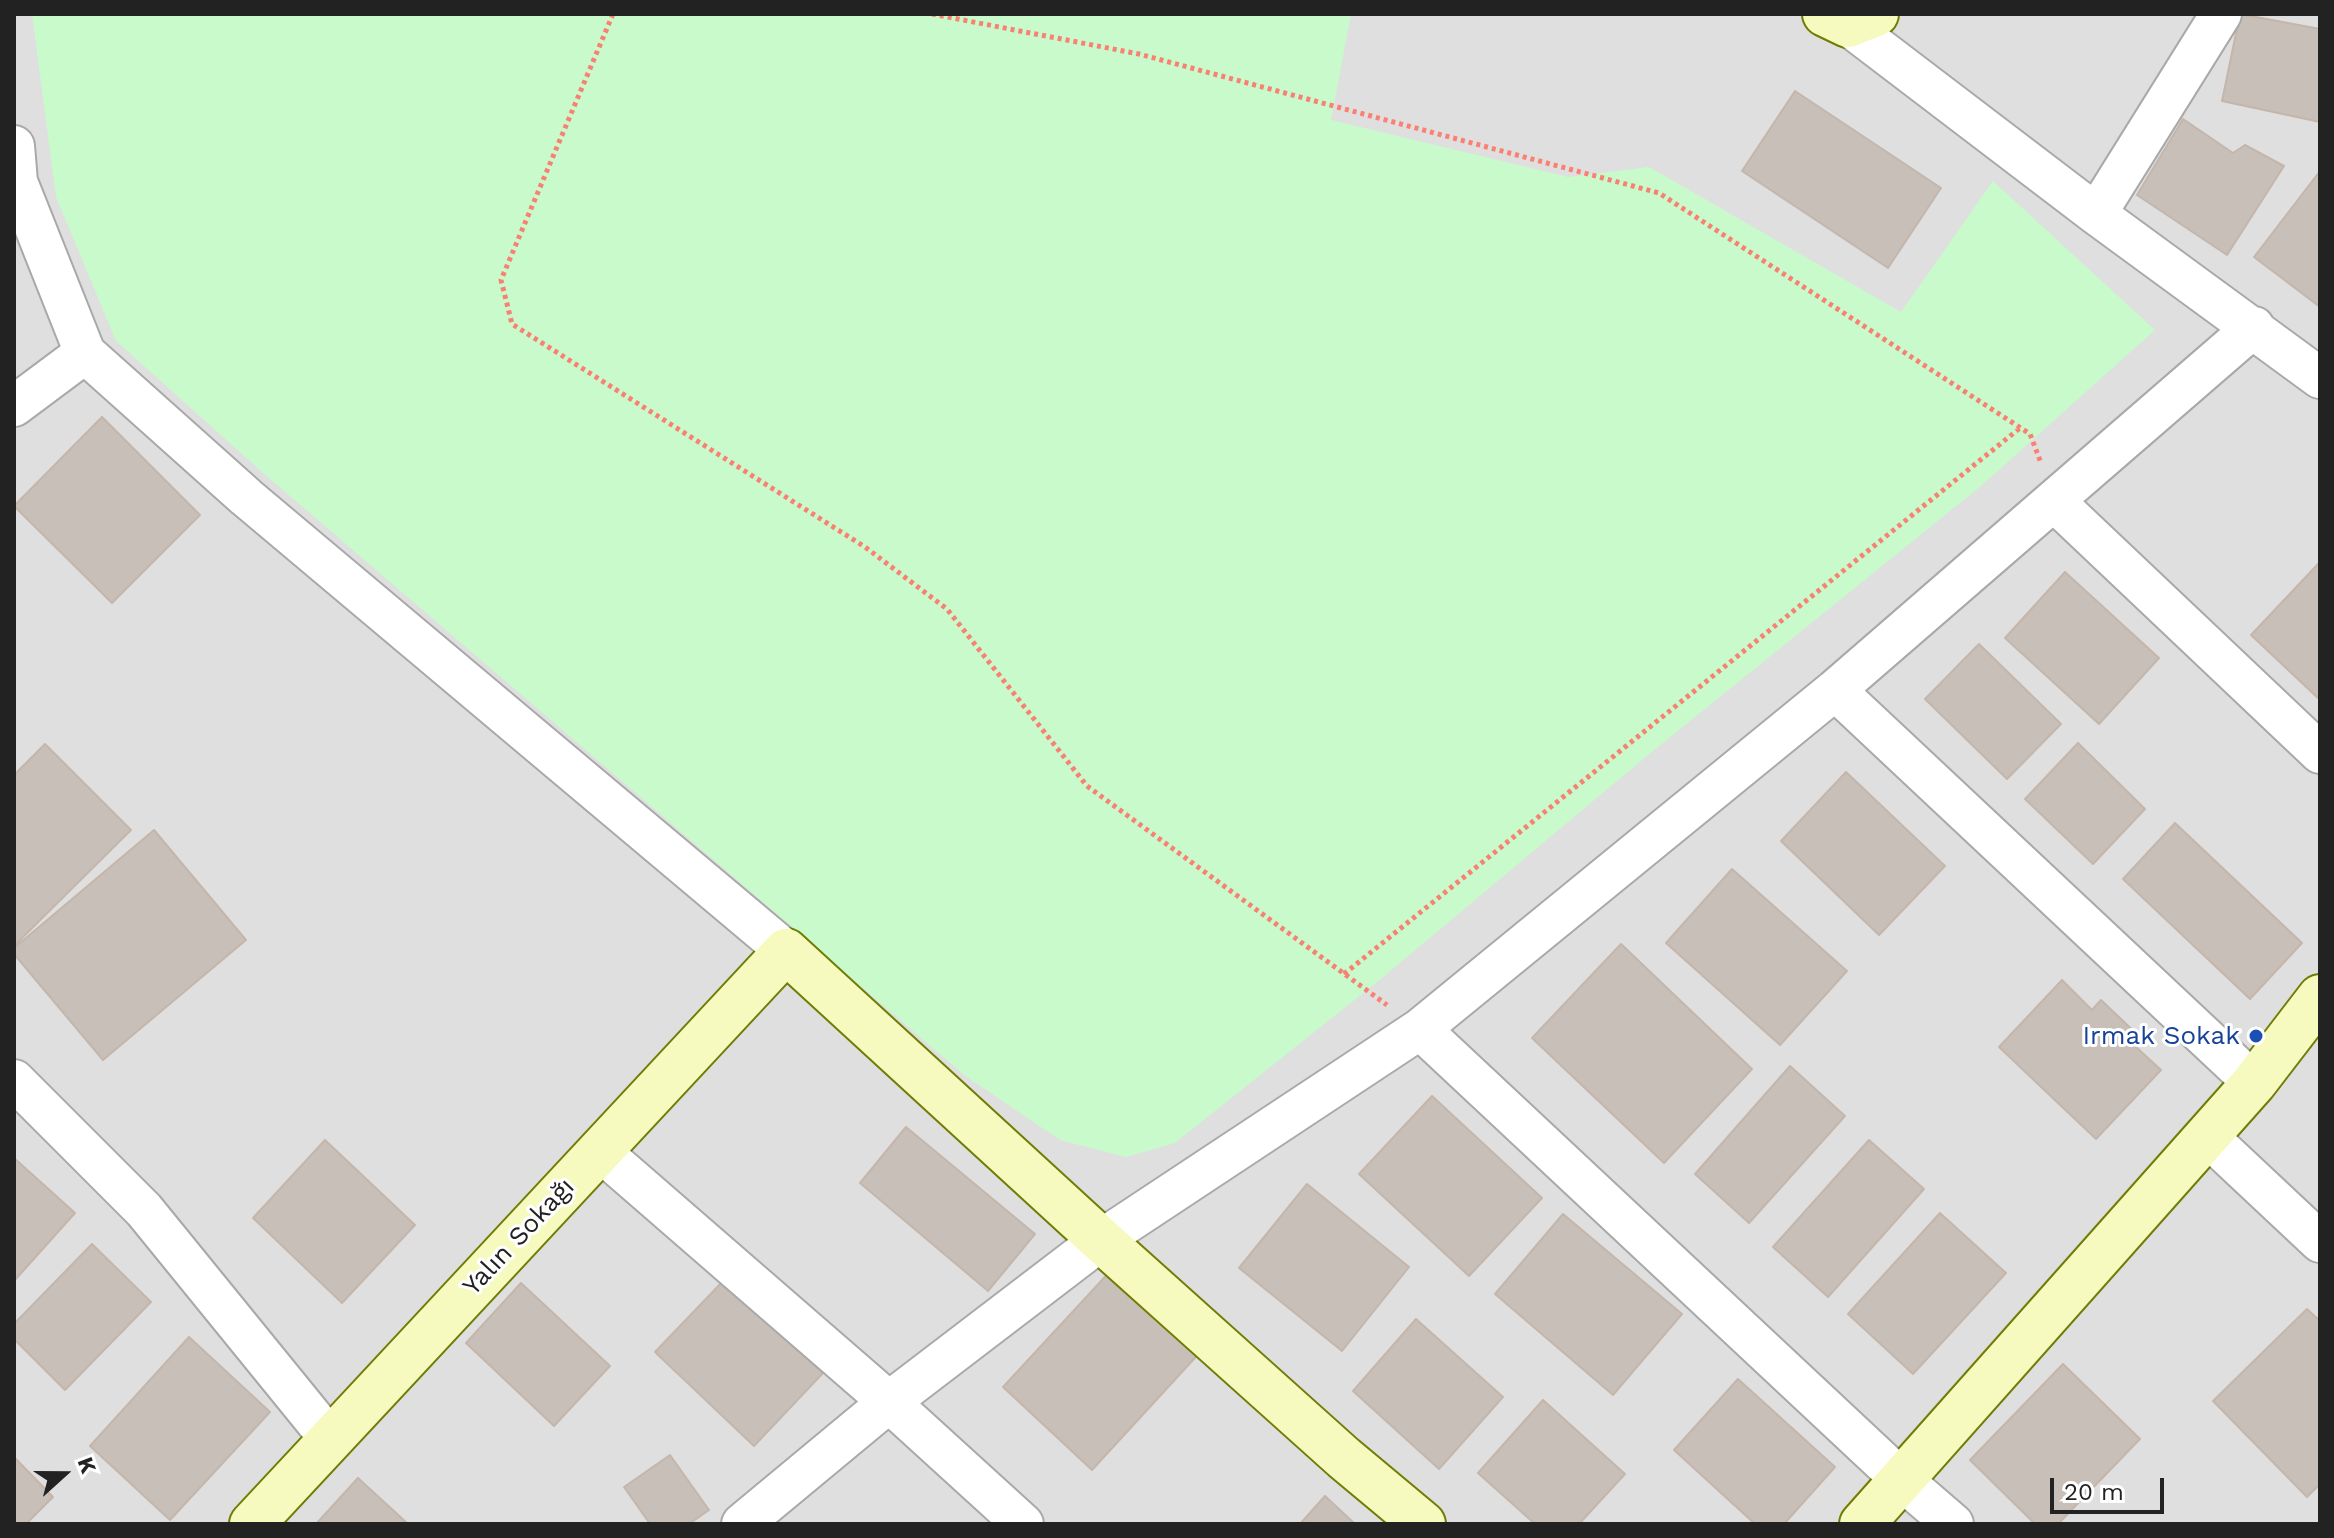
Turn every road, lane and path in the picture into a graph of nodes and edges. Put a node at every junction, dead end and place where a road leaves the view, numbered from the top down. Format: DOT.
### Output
graph roads {
  1 [pos="613,14"];
  2 [pos="932,14"];
  3 [pos="2221,14"];
  4 [pos="1850,18"];
  5 [pos="14,146"];
  6 [pos="2096,214"];
  7 [pos="2254,327"];
  8 [pos="85,353"];
  9 [pos="2320,378"];
  10 [pos="14,406"];
  11 [pos="2020,428"];
  12 [pos="2055,502"];
  13 [pos="1835,690"];
  14 [pos="2320,753"];
  15 [pos="786,951"];
  16 [pos="1344,974"];
  17 [pos="2320,997"];
  18 [pos="1420,1029"];
  19 [pos="14,1080"];
  20 [pos="2254,1083"];
  21 [pos="2207,1136"];
  22 [pos="600,1151"];
  23 [pos="1101,1240"];
  24 [pos="2320,1242"];
  25 [pos="889,1402"];
  26 [pos="331,1440"];
  27 [pos="1902,1480"];
  28 [pos="252,1524"];
  29 [pos="742,1524"];
  30 [pos="1023,1524"];
  31 [pos="1423,1524"];
  32 [pos="1862,1524"];
  33 [pos="1953,1524"];
  1 -- 16 [label="path"];
  2 -- 11 [label="path"];
  3 -- 6 [label="street"];
  4 -- 6 [label="street"];
  5 -- 8 [label="street"];
  6 -- 7 [label="street"];
  7 -- 9 [label="street"];
  7 -- 12 [label="street"];
  8 -- 10 [label="street"];
  8 -- 15 [label="street"];
  11 -- 12 [label="path"];
  11 -- 16 [label="path"];
  12 -- 13 [label="street"];
  12 -- 14 [label="street"];
  13 -- 18 [label="street"];
  13 -- 20 [label="street"];
  15 -- 22 [label="street, Yalın Sokağı"];
  15 -- 23 [label="street"];
  16 -- 18 [label="path"];
  17 -- 20 [label="street"];
  18 -- 23 [label="street"];
  18 -- 27 [label="street"];
  19 -- 26 [label="street"];
  20 -- 21 [label="street"];
  21 -- 24 [label="street"];
  21 -- 27 [label="street"];
  22 -- 25 [label="street"];
  22 -- 26 [label="street, Yalın Sokağı"];
  23 -- 25 [label="street"];
  23 -- 31 [label="street"];
  25 -- 29 [label="street"];
  25 -- 30 [label="street"];
  26 -- 28 [label="street, Yalın Sokağı"];
  27 -- 32 [label="street"];
  27 -- 33 [label="street"];
}
